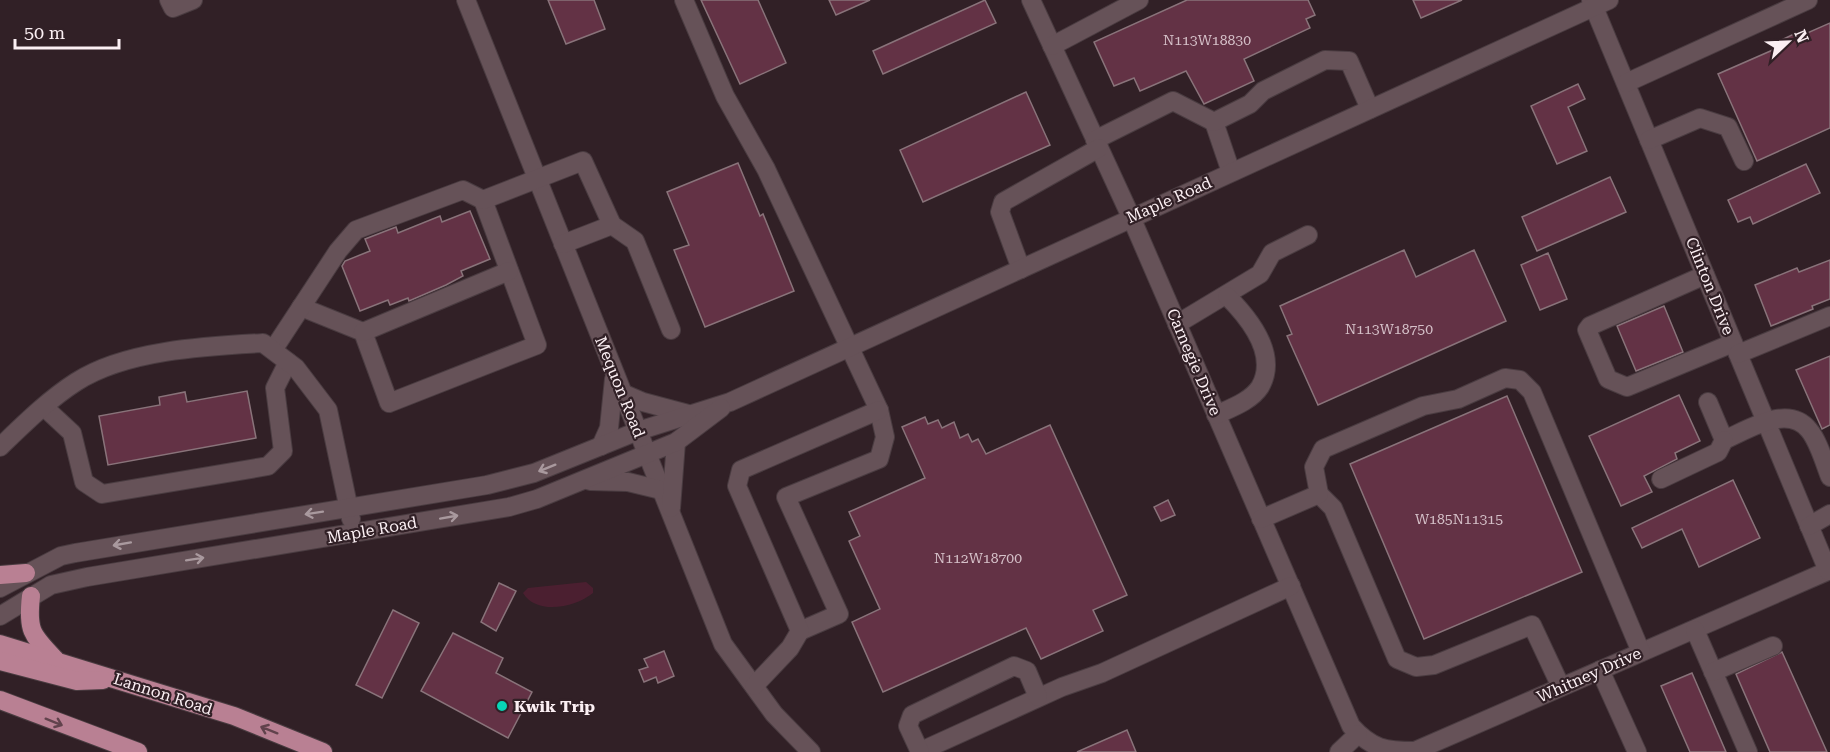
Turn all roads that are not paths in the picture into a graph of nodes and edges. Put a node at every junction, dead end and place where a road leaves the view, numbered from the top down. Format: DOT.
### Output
graph roads {
  1 [pos="170,0"];
  2 [pos="193,0"];
  3 [pos="466,0"];
  4 [pos="684,0"];
  5 [pos="1031,0"];
  6 [pos="1139,0"];
  7 [pos="1808,0"];
  8 [pos="1598,2"];
  9 [pos="1052,46"];
  10 [pos="1626,83"];
  11 [pos="1370,109"];
  12 [pos="1214,122"];
  13 [pos="1649,140"];
  14 [pos="1097,144"];
  15 [pos="1744,161"];
  16 [pos="1231,172"];
  17 [pos="538,181"];
  18 [pos="483,200"];
  19 [pos="1131,217"];
  20 [pos="612,225"];
  21 [pos="1308,235"];
  22 [pos="563,244"];
  23 [pos="1021,269"];
  24 [pos="509,271"];
  25 [pos="1705,275"];
  26 [pos="1227,296"];
  27 [pos="302,307"];
  28 [pos="1830,316"];
  29 [pos="1177,324"];
  30 [pos="671,330"];
  31 [pos="363,332"];
  32 [pos="851,348"];
  33 [pos="1736,349"];
  34 [pos="273,351"];
  35 [pos="288,362"];
  36 [pos="614,374"];
  37 [pos="622,393"];
  38 [pos="730,402"];
  39 [pos="1708,402"];
  40 [pos="44,407"];
  41 [pos="879,410"];
  42 [pos="688,414"];
  43 [pos="1216,415"];
  44 [pos="1766,423"];
  45 [pos="638,431"];
  46 [pos="1724,440"];
  47 [pos="676,442"];
  48 [pos="601,446"];
  49 [pos="0,447"];
  50 [pos="646,455"];
  51 [pos="1830,477"];
  52 [pos="1661,479"];
  53 [pos="582,481"];
  54 [pos="661,490"];
  55 [pos="1319,494"];
  56 [pos="349,508"];
  57 [pos="1830,514"];
  58 [pos="671,516"];
  59 [pos="1261,519"];
  60 [pos="1809,526"];
  61 [pos="354,533"];
  62 [pos="1829,571"];
  63 [pos="26,573"];
  64 [pos="0,575"];
  65 [pos="1291,586"];
  66 [pos="0,588"];
  67 [pos="31,597"];
  68 [pos="0,616"];
  69 [pos="1695,630"];
  70 [pos="801,631"];
  71 [pos="0,644"];
  72 [pos="1773,646"];
  73 [pos="1641,652"];
  74 [pos="56,660"];
  75 [pos="0,662"];
  76 [pos="1600,670"];
  77 [pos="1713,672"];
  78 [pos="117,679"];
  79 [pos="753,686"];
  80 [pos="1561,687"];
  81 [pos="1038,698"];
  82 [pos="0,700"];
  83 [pos="1355,730"];
  84 [pos="138,752"];
  85 [pos="323,752"];
  86 [pos="811,752"];
  87 [pos="919,752"];
  88 [pos="1339,752"];
  89 [pos="1636,752"];
  90 [pos="1748,752"];
  1 -- 2 [label="street"];
  3 -- 17 [label="street, Mequon Road"];
  4 -- 32 [label="street"];
  5 -- 9 [label="street, Carnegie Drive"];
  6 -- 9 [label="street"];
  7 -- 10 [label="street"];
  8 -- 10 [label="street, Clinton Drive"];
  8 -- 11 [label="street, Maple Road"];
  9 -- 14 [label="street, Carnegie Drive"];
  10 -- 13 [label="street, Clinton Drive"];
  11 -- 12 [label="street"];
  11 -- 16 [label="street, Maple Road"];
  12 -- 14 [label="street"];
  12 -- 16 [label="street"];
  13 -- 15 [label="street"];
  13 -- 25 [label="street, Clinton Drive"];
  14 -- 19 [label="street, Carnegie Drive"];
  14 -- 23 [label="street"];
  16 -- 19 [label="street, Maple Road"];
  17 -- 18 [label="street"];
  17 -- 20 [label="street"];
  17 -- 22 [label="street, Mequon Road"];
  18 -- 24 [label="street"];
  18 -- 27 [label="street"];
  19 -- 23 [label="street, Maple Road"];
  19 -- 29 [label="street, Carnegie Drive"];
  20 -- 22 [label="street"];
  20 -- 30 [label="street"];
  21 -- 26 [label="street"];
  22 -- 36 [label="street, Mequon Road"];
  23 -- 32 [label="street, Maple Road"];
  24 -- 31 [label="street"];
  24 -- 31 [label="street"];
  25 -- 33 [label="street, Clinton Drive"];
  25 -- 33 [label="street"];
  26 -- 29 [label="street"];
  26 -- 43 [label="street"];
  27 -- 31 [label="street"];
  27 -- 34 [label="street"];
  28 -- 33 [label="street"];
  29 -- 43 [label="street, Carnegie Drive"];
  32 -- 38 [label="street, Maple Road"];
  32 -- 41 [label="street"];
  33 -- 44 [label="street, Clinton Drive"];
  34 -- 35 [label="street"];
  34 -- 40 [label="street"];
  35 -- 40 [label="street"];
  35 -- 56 [label="street"];
  36 -- 37 [label="street, Mequon Road"];
  36 -- 48 [label="street"];
  37 -- 42 [label="street"];
  37 -- 45 [label="street, Mequon Road"];
  38 -- 42 [label="street, Maple Road"];
  38 -- 47 [label="street, Maple Road"];
  39 -- 46 [label="street"];
  40 -- 49 [label="street"];
  41 -- 70 [label="street"];
  41 -- 70 [label="street"];
  42 -- 45 [label="street, Maple Road"];
  43 -- 59 [label="street, Carnegie Drive"];
  44 -- 46 [label="street"];
  44 -- 51 [label="street"];
  44 -- 60 [label="street, Clinton Drive"];
  45 -- 48 [label="street, Maple Road"];
  45 -- 50 [label="street, Mequon Road"];
  46 -- 52 [label="street"];
  47 -- 50 [label="street, Maple Road"];
  47 -- 58 [label="street"];
  48 -- 56 [label="street, Maple Road, one-way"];
  50 -- 53 [label="street, Maple Road"];
  50 -- 54 [label="street, Mequon Road"];
  53 -- 54 [label="street"];
  61 -- 53 [label="street, Maple Road, one-way"];
  54 -- 58 [label="street, Mequon Road"];
  55 -- 59 [label="street"];
  55 -- 73 [label="street"];
  55 -- 80 [label="street"];
  56 -- 61 [label="street"];
  56 -- 63 [label="street, Maple Road, one-way"];
  57 -- 60 [label="street"];
  58 -- 79 [label="street, Mequon Road"];
  59 -- 65 [label="street, Carnegie Drive"];
  60 -- 62 [label="street, Clinton Drive"];
  67 -- 61 [label="street, Maple Road, one-way"];
  62 -- 69 [label="street, Whitney Drive"];
  63 -- 64 [label="main road"];
  63 -- 66 [label="street, Maple Road"];
  65 -- 81 [label="street"];
  65 -- 83 [label="street, Carnegie Drive"];
  67 -- 68 [label="street, Maple Road"];
  67 -- 74 [label="main road"];
  69 -- 73 [label="street, Whitney Drive"];
  69 -- 77 [label="street"];
  70 -- 79 [label="street"];
  71 -- 74 [label="main road, Lannon Road"];
  72 -- 77 [label="street"];
  73 -- 76 [label="street, Whitney Drive"];
  74 -- 78 [label="main road, Lannon Road"];
  75 -- 78 [label="main road"];
  76 -- 80 [label="street, Whitney Drive"];
  76 -- 89 [label="street"];
  77 -- 90 [label="street"];
  85 -- 78 [label="main road, Lannon Road, one-way"];
  79 -- 86 [label="street, Mequon Road"];
  80 -- 83 [label="street, Whitney Drive"];
  81 -- 87 [label="street"];
  81 -- 87 [label="street"];
  82 -- 84 [label="main road, one-way"];
  83 -- 88 [label="street"];
}
